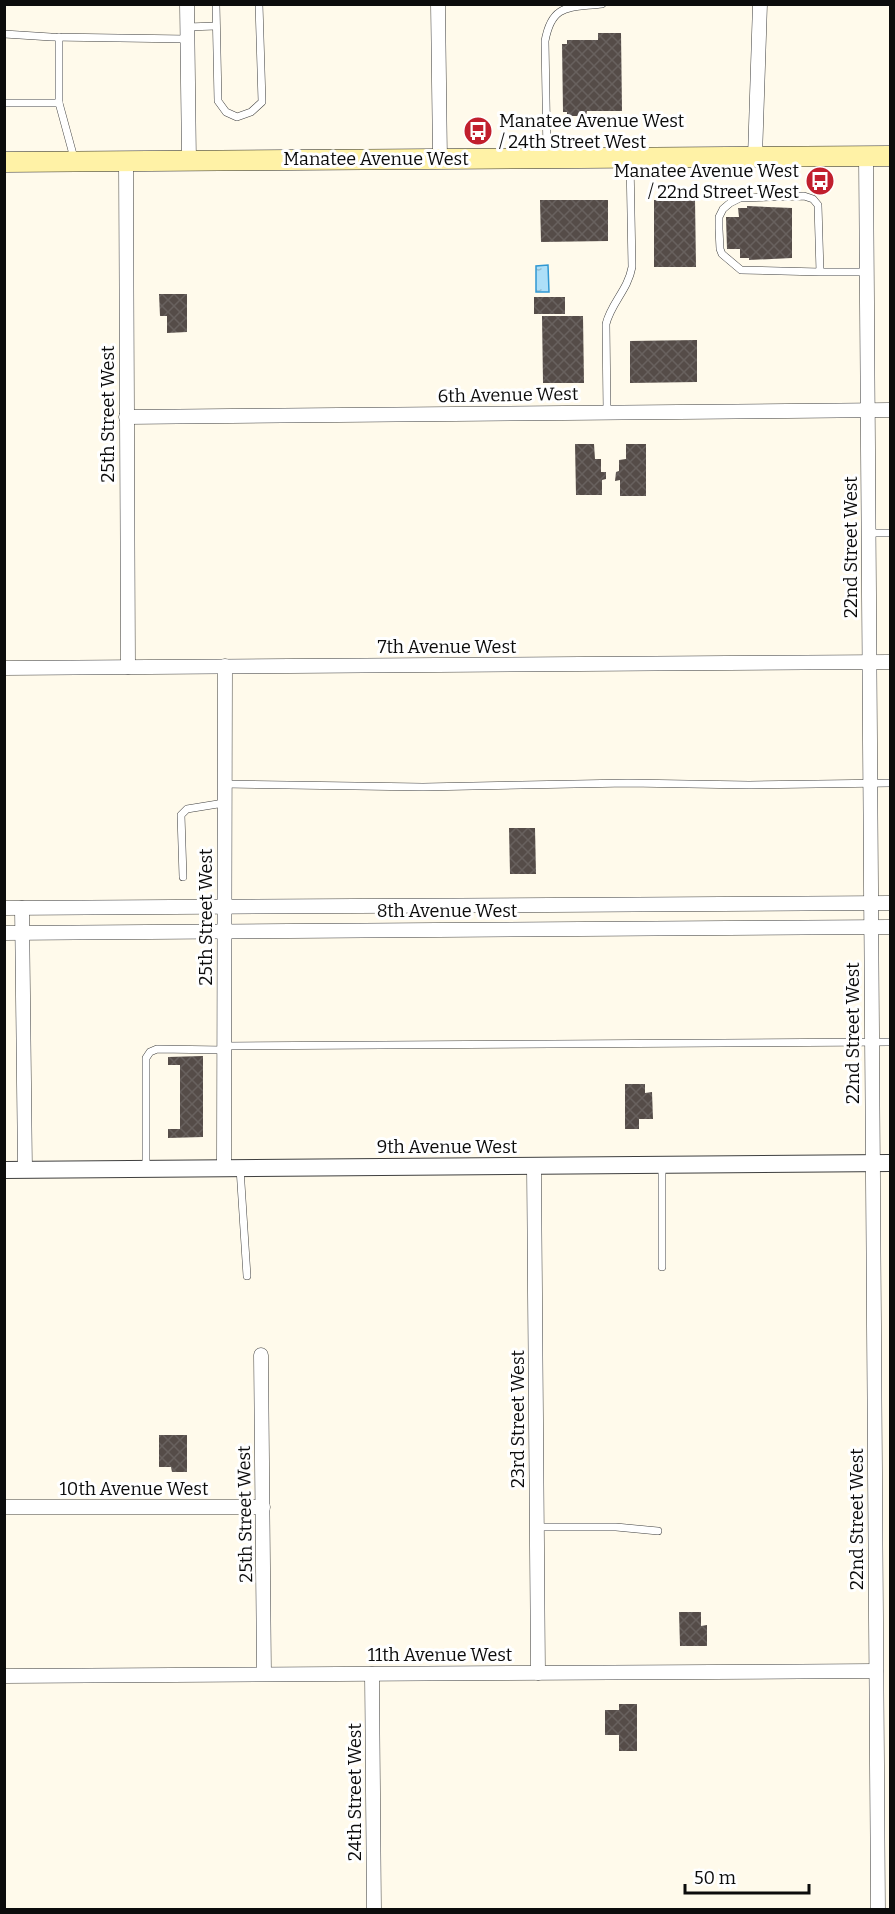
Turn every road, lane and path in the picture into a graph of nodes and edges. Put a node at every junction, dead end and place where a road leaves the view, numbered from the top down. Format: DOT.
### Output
graph roads {
  1 [pos="187,4"];
  2 [pos="216,4"];
  3 [pos="259,4"];
  4 [pos="438,4"];
  5 [pos="602,4"];
  6 [pos="760,4"];
  7 [pos="567,6"];
  8 [pos="216,26"];
  9 [pos="4,33"];
  10 [pos="187,33"];
  11 [pos="58,37"];
  12 [pos="4,103"];
  13 [pos="59,103"];
  14 [pos="866,156"];
  15 [pos="891,156"];
  16 [pos="630,157"];
  17 [pos="755,157"];
  18 [pos="547,158"];
  19 [pos="440,159"];
  20 [pos="126,161"];
  21 [pos="189,161"];
  22 [pos="4,162"];
  23 [pos="75,162"];
  24 [pos="820,272"];
  25 [pos="867,272"];
  26 [pos="868,410"];
  27 [pos="891,410"];
  28 [pos="607,412"];
  29 [pos="126,417"];
  30 [pos="869,533"];
  31 [pos="891,533"];
  32 [pos="870,662"];
  33 [pos="891,662"];
  34 [pos="225,666"];
  35 [pos="128,667"];
  36 [pos="4,668"];
  37 [pos="891,783"];
  38 [pos="225,784"];
  39 [pos="871,784"];
  40 [pos="224,803"];
  41 [pos="183,877"];
  42 [pos="872,903"];
  43 [pos="891,903"];
  44 [pos="224,907"];
  45 [pos="4,908"];
  46 [pos="22,908"];
  47 [pos="870,927"];
  48 [pos="891,927"];
  49 [pos="224,931"];
  50 [pos="4,933"];
  51 [pos="22,933"];
  52 [pos="871,1042"];
  53 [pos="891,1042"];
  54 [pos="224,1048"];
  55 [pos="872,1163"];
  56 [pos="891,1163"];
  57 [pos="662,1165"];
  58 [pos="534,1166"];
  59 [pos="232,1168"];
  60 [pos="25,1169"];
  61 [pos="146,1169"];
  62 [pos="4,1170"];
  63 [pos="662,1267"];
  64 [pos="247,1276"];
  65 [pos="261,1355"];
  66 [pos="4,1507"];
  67 [pos="263,1507"];
  68 [pos="537,1527"];
  69 [pos="658,1531"];
  70 [pos="876,1671"];
  71 [pos="538,1673"];
  72 [pos="264,1674"];
  73 [pos="372,1674"];
  74 [pos="4,1676"];
  75 [pos="374,1910"];
  76 [pos="878,1910"];
  1 -- 10 [label="street"];
  2 -- 8 [label="lane"];
  3 -- 8 [label="lane"];
  4 -- 19 [label="street"];
  5 -- 7 [label="lane"];
  6 -- 17 [label="street"];
  7 -- 18 [label="lane"];
  8 -- 10 [label="lane"];
  9 -- 11 [label="lane"];
  10 -- 11 [label="lane"];
  10 -- 21 [label="street"];
  11 -- 13 [label="lane"];
  12 -- 13 [label="lane"];
  13 -- 23 [label="lane"];
  14 -- 15 [label="main road, Manatee Avenue West"];
  14 -- 17 [label="main road, Manatee Avenue West"];
  14 -- 25 [label="street, 22nd Street West"];
  16 -- 17 [label="main road, Manatee Avenue West"];
  16 -- 18 [label="main road, Manatee Avenue West"];
  16 -- 28 [label="lane"];
  18 -- 19 [label="main road, Manatee Avenue West"];
  19 -- 21 [label="main road, Manatee Avenue West"];
  20 -- 21 [label="main road, Manatee Avenue West"];
  20 -- 23 [label="main road, Manatee Avenue West"];
  20 -- 29 [label="street, 25th Street West"];
  22 -- 23 [label="main road, Manatee Avenue West"];
  24 -- 24 [label="lane"];
  24 -- 25 [label="lane"];
  25 -- 26 [label="street, 22nd Street West"];
  26 -- 27 [label="street, 6th Avenue West"];
  26 -- 28 [label="street, 6th Avenue West"];
  26 -- 30 [label="street, 22nd Street West"];
  28 -- 29 [label="street, 6th Avenue West"];
  29 -- 35 [label="street, 25th Street West"];
  30 -- 31 [label="lane"];
  30 -- 32 [label="street, 22nd Street West"];
  32 -- 33 [label="street, 7th Avenue West"];
  32 -- 34 [label="street, 7th Avenue West"];
  32 -- 39 [label="street, 22nd Street West"];
  34 -- 35 [label="street, 7th Avenue West"];
  34 -- 38 [label="street, 25th Street West"];
  35 -- 36 [label="street, 7th Avenue West"];
  37 -- 39 [label="lane"];
  38 -- 39 [label="lane"];
  38 -- 40 [label="street, 25th Street West"];
  39 -- 42 [label="street, 22nd Street West"];
  40 -- 41 [label="lane"];
  40 -- 44 [label="street, 25th Street West"];
  42 -- 43 [label="street, 8th Avenue West"];
  42 -- 44 [label="street, 8th Avenue West"];
  42 -- 47 [label="street, 22nd Street West"];
  44 -- 46 [label="street, 8th Avenue West"];
  44 -- 49 [label="street, 25th Street West"];
  45 -- 46 [label="street, 8th Avenue West"];
  46 -- 51 [label="street"];
  47 -- 48 [label="street, 8th Avenue West"];
  47 -- 49 [label="street, 8th Avenue West"];
  47 -- 52 [label="street, 22nd Street West"];
  49 -- 51 [label="street, 8th Avenue West"];
  49 -- 54 [label="street, 25th Street West"];
  50 -- 51 [label="street, 8th Avenue West"];
  51 -- 60 [label="street"];
  52 -- 53 [label="lane"];
  52 -- 54 [label="lane"];
  52 -- 55 [label="street, 22nd Street West"];
  54 -- 59 [label="street, 25th Street West"];
  54 -- 61 [label="lane"];
  55 -- 56 [label="street, 9th Avenue West"];
  55 -- 57 [label="street, 9th Avenue West"];
  55 -- 70 [label="street, 22nd Street West"];
  57 -- 58 [label="street, 9th Avenue West"];
  57 -- 63 [label="lane"];
  58 -- 59 [label="street, 9th Avenue West"];
  58 -- 68 [label="street, 23rd Street West"];
  59 -- 61 [label="street, 9th Avenue West"];
  59 -- 64 [label="lane"];
  60 -- 61 [label="street, 9th Avenue West"];
  60 -- 62 [label="street, 9th Avenue West"];
  65 -- 67 [label="street, 25th Street West"];
  66 -- 67 [label="street, 10th Avenue West"];
  67 -- 72 [label="street, 25th Street West"];
  68 -- 69 [label="lane"];
  68 -- 71 [label="street, 23rd Street West"];
  70 -- 71 [label="street, 11th Avenue West"];
  70 -- 76 [label="street, 22nd Street West"];
  71 -- 73 [label="street, 11th Avenue West"];
  72 -- 73 [label="street, 11th Avenue West"];
  72 -- 74 [label="street, 11th Avenue West"];
  73 -- 75 [label="street, 24th Street West"];
}
